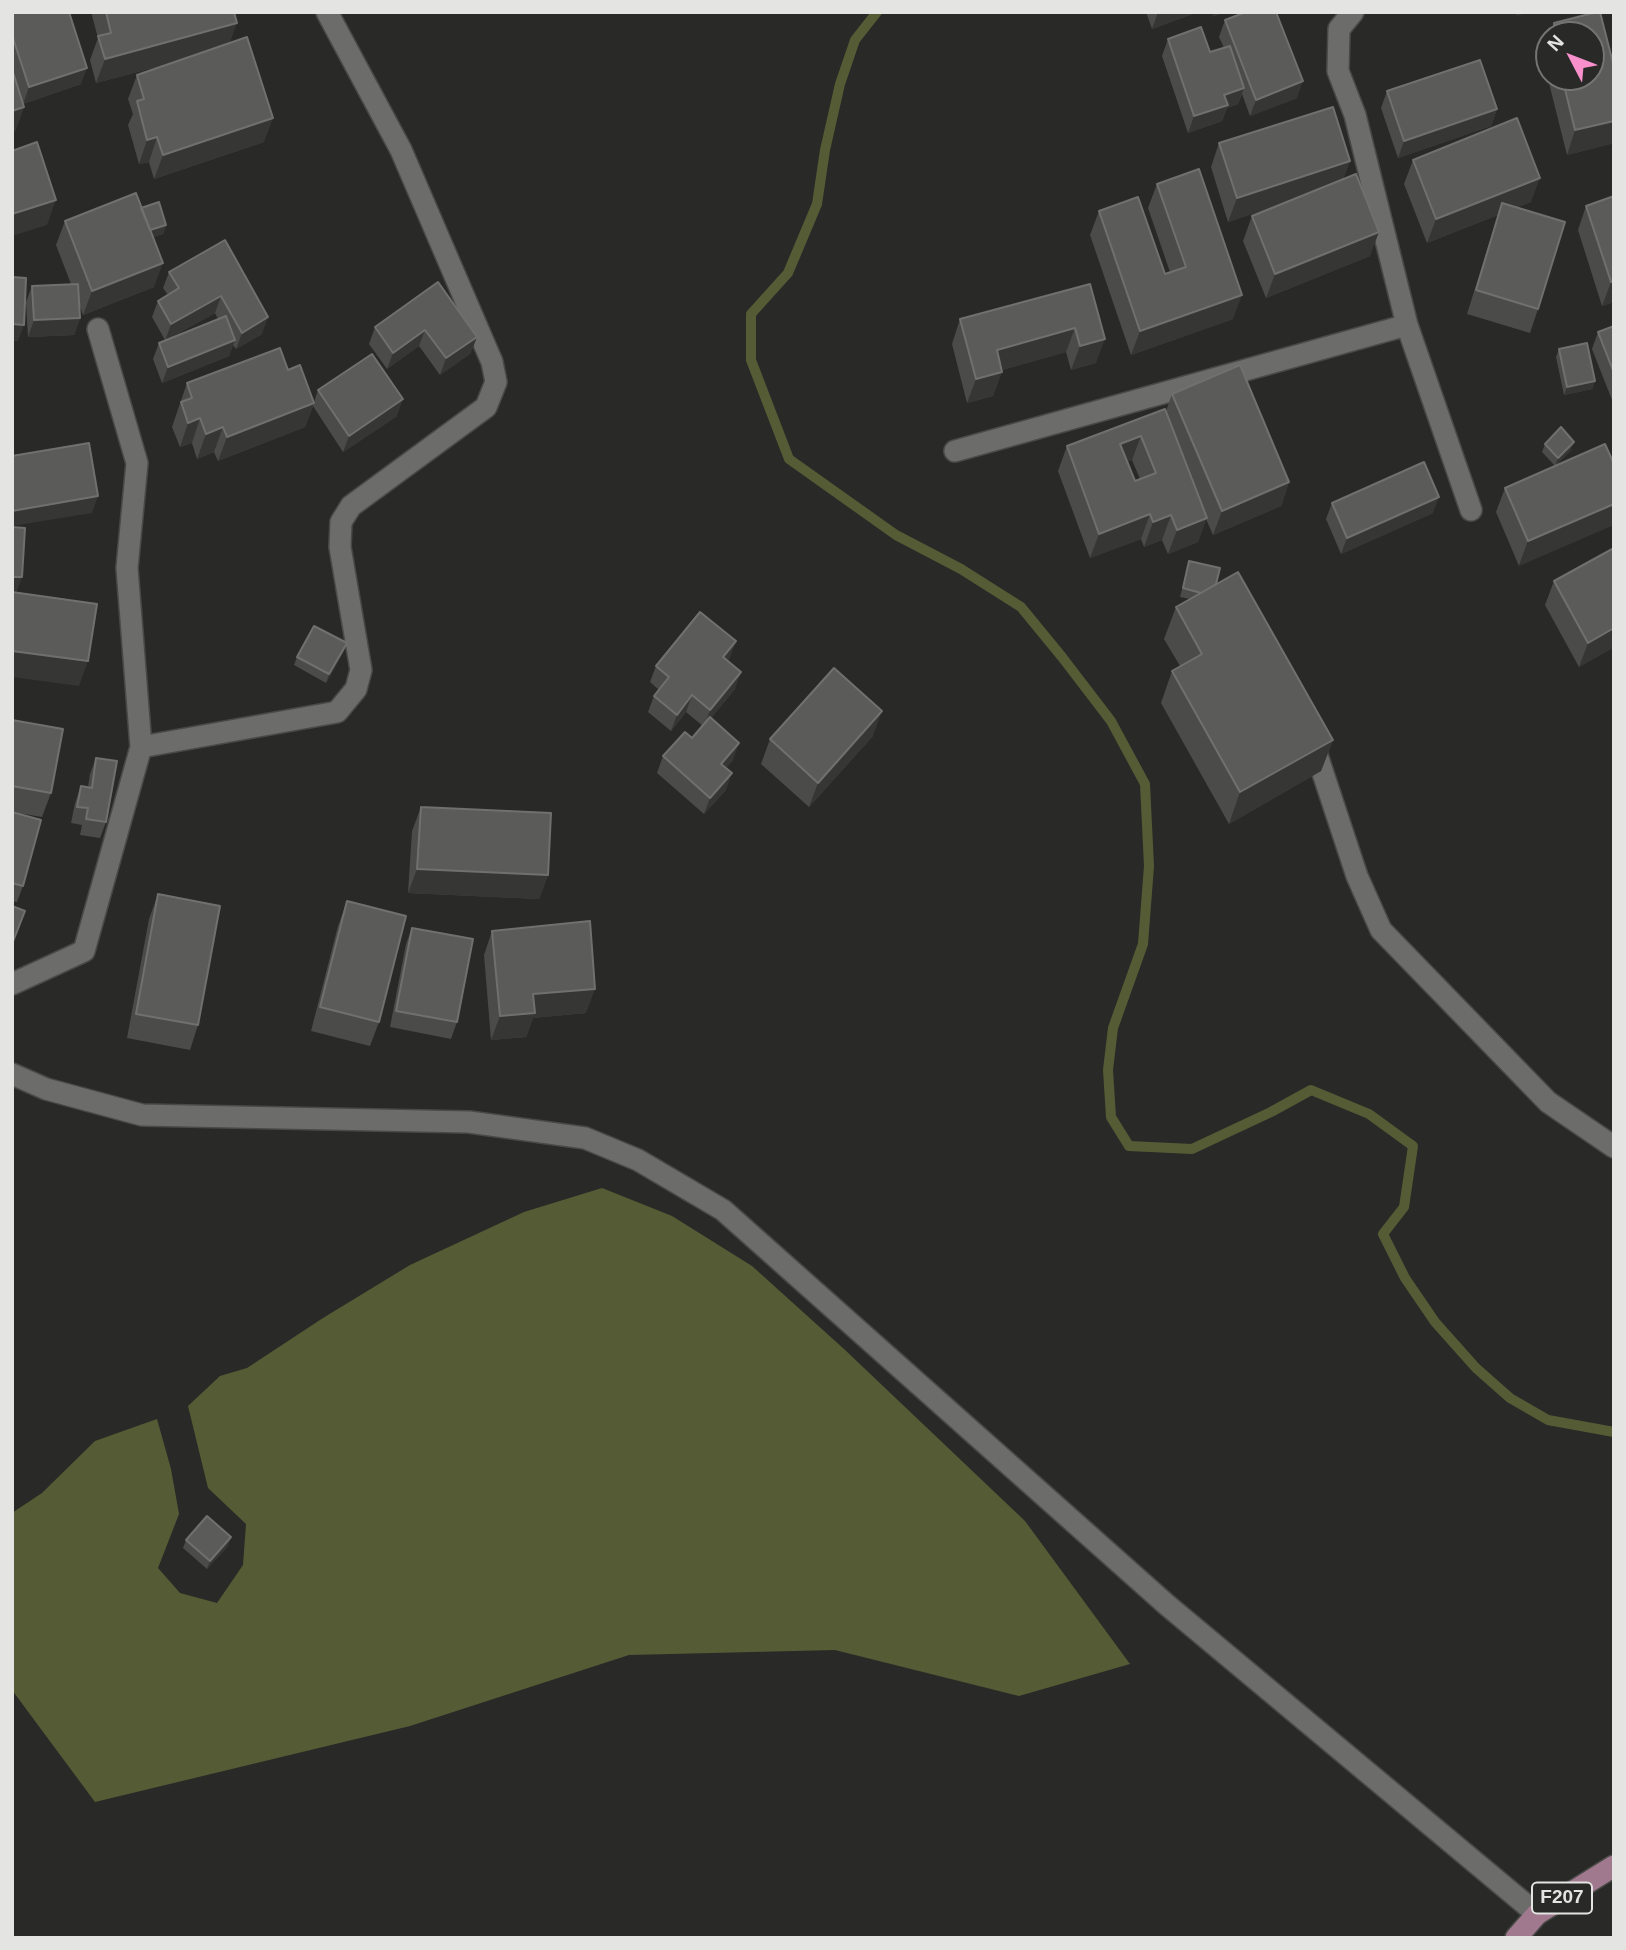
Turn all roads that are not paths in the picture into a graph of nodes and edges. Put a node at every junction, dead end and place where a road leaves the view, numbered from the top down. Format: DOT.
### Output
graph roads {
  1 [pos="327,12"];
  2 [pos="1353,12"];
  3 [pos="1407,326"];
  4 [pos="98,329"];
  5 [pos="955,451"];
  6 [pos="1471,510"];
  7 [pos="1307,724"];
  8 [pos="141,747"];
  9 [pos="12,985"];
  10 [pos="12,1074"];
  11 [pos="1614,1147"];
  12 [pos="1614,1866"];
  13 [pos="1536,1914"];
  14 [pos="1516,1938"];
  1 -- 8 [label="street"];
  2 -- 3 [label="street"];
  3 -- 5 [label="street"];
  3 -- 6 [label="street"];
  4 -- 8 [label="street"];
  7 -- 11 [label="street"];
  8 -- 9 [label="street"];
  10 -- 13 [label="street"];
  12 -- 13 [label="main road, F207"];
  13 -- 14 [label="main road, F207"];
}
